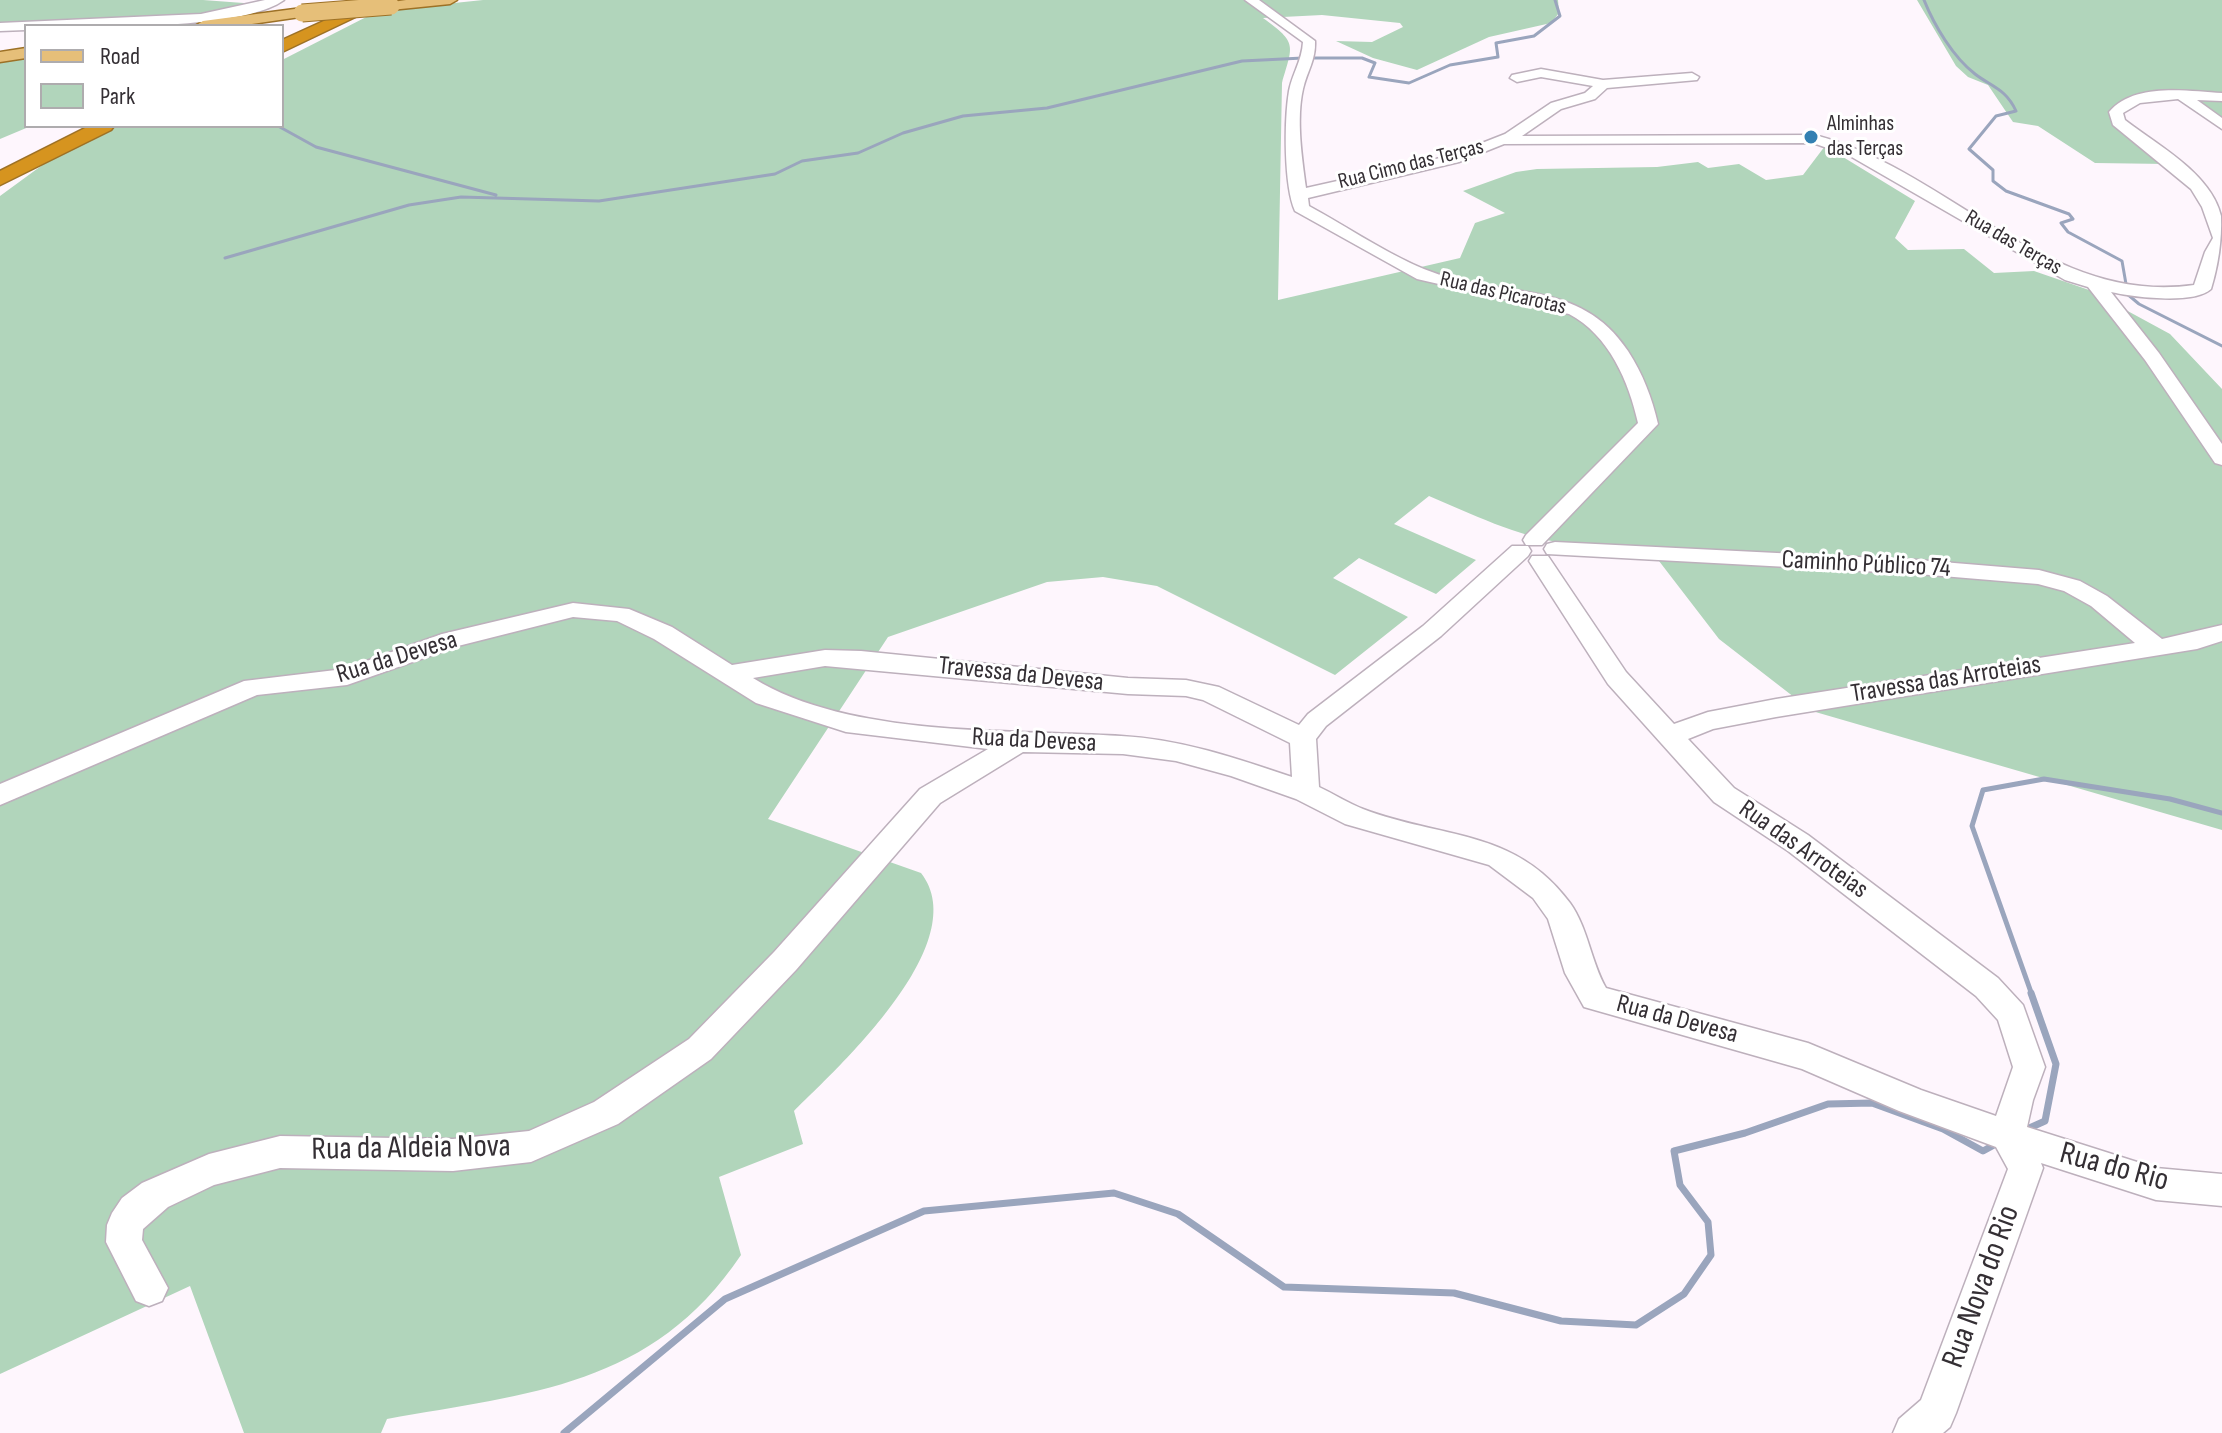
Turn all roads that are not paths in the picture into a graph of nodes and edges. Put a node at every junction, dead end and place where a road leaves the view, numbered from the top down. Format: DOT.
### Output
graph roads {
  1 [pos="278,0"];
  2 [pos="367,0"];
  3 [pos="450,0"];
  4 [pos="1251,0"];
  5 [pos="387,3"];
  6 [pos="67,24"];
  7 [pos="218,24"];
  8 [pos="24,26"];
  9 [pos="0,27"];
  10 [pos="284,37"];
  11 [pos="284,46"];
  12 [pos="24,53"];
  13 [pos="0,57"];
  14 [pos="1692,77"];
  15 [pos="1603,84"];
  16 [pos="2181,95"];
  17 [pos="2222,97"];
  18 [pos="1556,106"];
  19 [pos="1592,124"];
  20 [pos="2222,125"];
  21 [pos="79,128"];
  22 [pos="100,128"];
  23 [pos="1626,137"];
  24 [pos="1504,140"];
  25 [pos="0,167"];
  26 [pos="0,179"];
  27 [pos="1298,195"];
  28 [pos="2222,238"];
  29 [pos="2096,285"];
  30 [pos="2222,459"];
  31 [pos="1537,550"];
  32 [pos="2222,633"];
  33 [pos="2155,646"];
  34 [pos="729,674"];
  35 [pos="1671,735"];
  36 [pos="1303,738"];
  37 [pos="1018,743"];
  38 [pos="1306,792"];
  39 [pos="0,795"];
  40 [pos="2008,1136"];
  41 [pos="2222,1190"];
  42 [pos="149,1288"];
  43 [pos="1913,1433"];
  1 -- 6 [label="street"];
  2 -- 10 [label="highway"];
  3 -- 5 [label="main road"];
  4 -- 27 [label="street"];
  5 -- 7 [label="main road, bridge"];
  5 -- 11 [label="highway"];
  8 -- 9 [label="street"];
  12 -- 13 [label="main road"];
  14 -- 15 [label="street"];
  15 -- 18 [label="street, Rua Cimo das Terças"];
  15 -- 18 [label="street"];
  16 -- 17 [label="street, Rua das Terças"];
  16 -- 20 [label="street"];
  16 -- 28 [label="street, Rua das Terças"];
  18 -- 24 [label="street, Rua Cimo das Terças"];
  19 -- 23 [label="street"];
  21 -- 25 [label="highway"];
  22 -- 26 [label="highway"];
  23 -- 24 [label="street, Rua das Terças"];
  23 -- 29 [label="street, Rua das Terças"];
  24 -- 27 [label="street, Rua Cimo das Terças"];
  27 -- 31 [label="street, Rua das Picarotas"];
  28 -- 29 [label="street, Rua das Terças"];
  29 -- 30 [label="street"];
  31 -- 33 [label="street, Caminho Público 74"];
  31 -- 35 [label="street, Rua das Arroteias"];
  31 -- 36 [label="street, Rua das Picarotas"];
  32 -- 33 [label="street, Travessa das Arroteias"];
  33 -- 35 [label="street, Travessa das Arroteias"];
  34 -- 36 [label="street, Travessa da Devesa"];
  34 -- 37 [label="street, Rua da Devesa"];
  34 -- 39 [label="street, Rua da Devesa"];
  35 -- 40 [label="street, Rua das Arroteias"];
  36 -- 38 [label="street"];
  37 -- 38 [label="street, Rua da Devesa"];
  37 -- 42 [label="street, Rua da Aldeia Nova"];
  38 -- 40 [label="street, Rua da Devesa"];
  40 -- 41 [label="street, Rua do Rio"];
  40 -- 43 [label="street, Rua Nova do Rio"];
}
